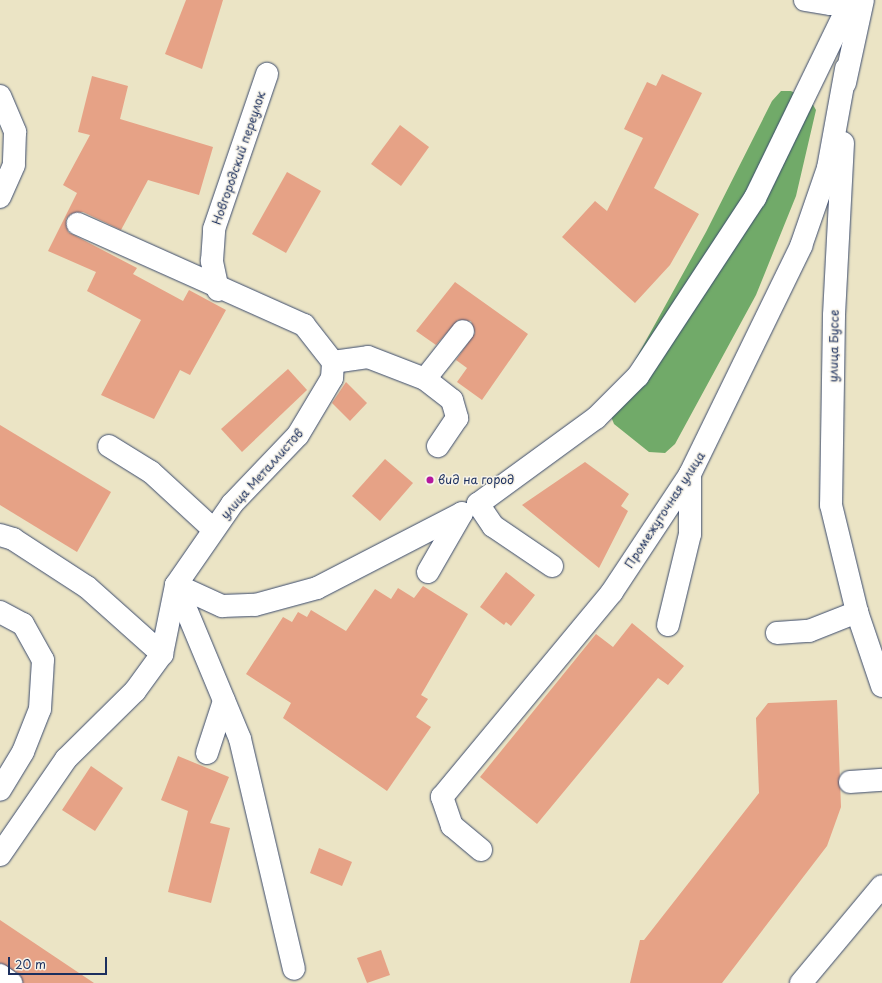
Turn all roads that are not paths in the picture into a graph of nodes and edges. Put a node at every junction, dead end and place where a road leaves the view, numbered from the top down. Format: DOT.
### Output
graph roads {
  1 [pos="805,0"];
  2 [pos="841,0"];
  3 [pos="851,0"];
  4 [pos="863,0"];
  5 [pos="846,69"];
  6 [pos="267,74"];
  7 [pos="0,96"];
  8 [pos="0,197"];
  9 [pos="78,224"];
  10 [pos="218,290"];
  11 [pos="463,332"];
  12 [pos="333,362"];
  13 [pos="425,379"];
  14 [pos="109,446"];
  15 [pos="438,446"];
  16 [pos="690,474"];
  17 [pos="213,529"];
  18 [pos="0,535"];
  19 [pos="552,566"];
  20 [pos="428,572"];
  21 [pos="176,586"];
  22 [pos="0,612"];
  23 [pos="857,612"];
  24 [pos="668,625"];
  25 [pos="777,633"];
  26 [pos="162,654"];
  27 [pos="882,686"];
  28 [pos="224,701"];
  29 [pos="207,753"];
  30 [pos="882,780"];
  31 [pos="850,782"];
  32 [pos="0,790"];
  33 [pos="481,850"];
  34 [pos="0,855"];
  35 [pos="882,886"];
  36 [pos="294,969"];
  37 [pos="0,975"];
  38 [pos="11,983"];
  39 [pos="801,983"];
  1 -- 2 [label="street"];
  3 -- 19 [label="street"];
  4 -- 5 [label="street, улица Буссе"];
  5 -- 16 [label="street, Промежуточная улица"];
  5 -- 23 [label="street, улица Буссе"];
  6 -- 10 [label="street, Новгородский переулок"];
  7 -- 8 [label="street"];
  9 -- 10 [label="street"];
  10 -- 12 [label="street"];
  11 -- 13 [label="street"];
  12 -- 13 [label="street"];
  12 -- 17 [label="street, улица Металлистов"];
  13 -- 15 [label="street"];
  14 -- 17 [label="street"];
  16 -- 24 [label="street"];
  16 -- 33 [label="street, Промежуточная улица"];
  17 -- 21 [label="street, улица Металлистов"];
  18 -- 26 [label="street"];
  20 -- 21 [label="street"];
  21 -- 26 [label="street, улица Металлистов"];
  21 -- 28 [label="street"];
  22 -- 32 [label="street"];
  23 -- 25 [label="street"];
  23 -- 27 [label="street, улица Буссе"];
  26 -- 34 [label="street, улица Металлистов"];
  28 -- 29 [label="street"];
  28 -- 36 [label="street"];
  30 -- 31 [label="street"];
  35 -- 39 [label="street"];
  37 -- 38 [label="street"];
}
